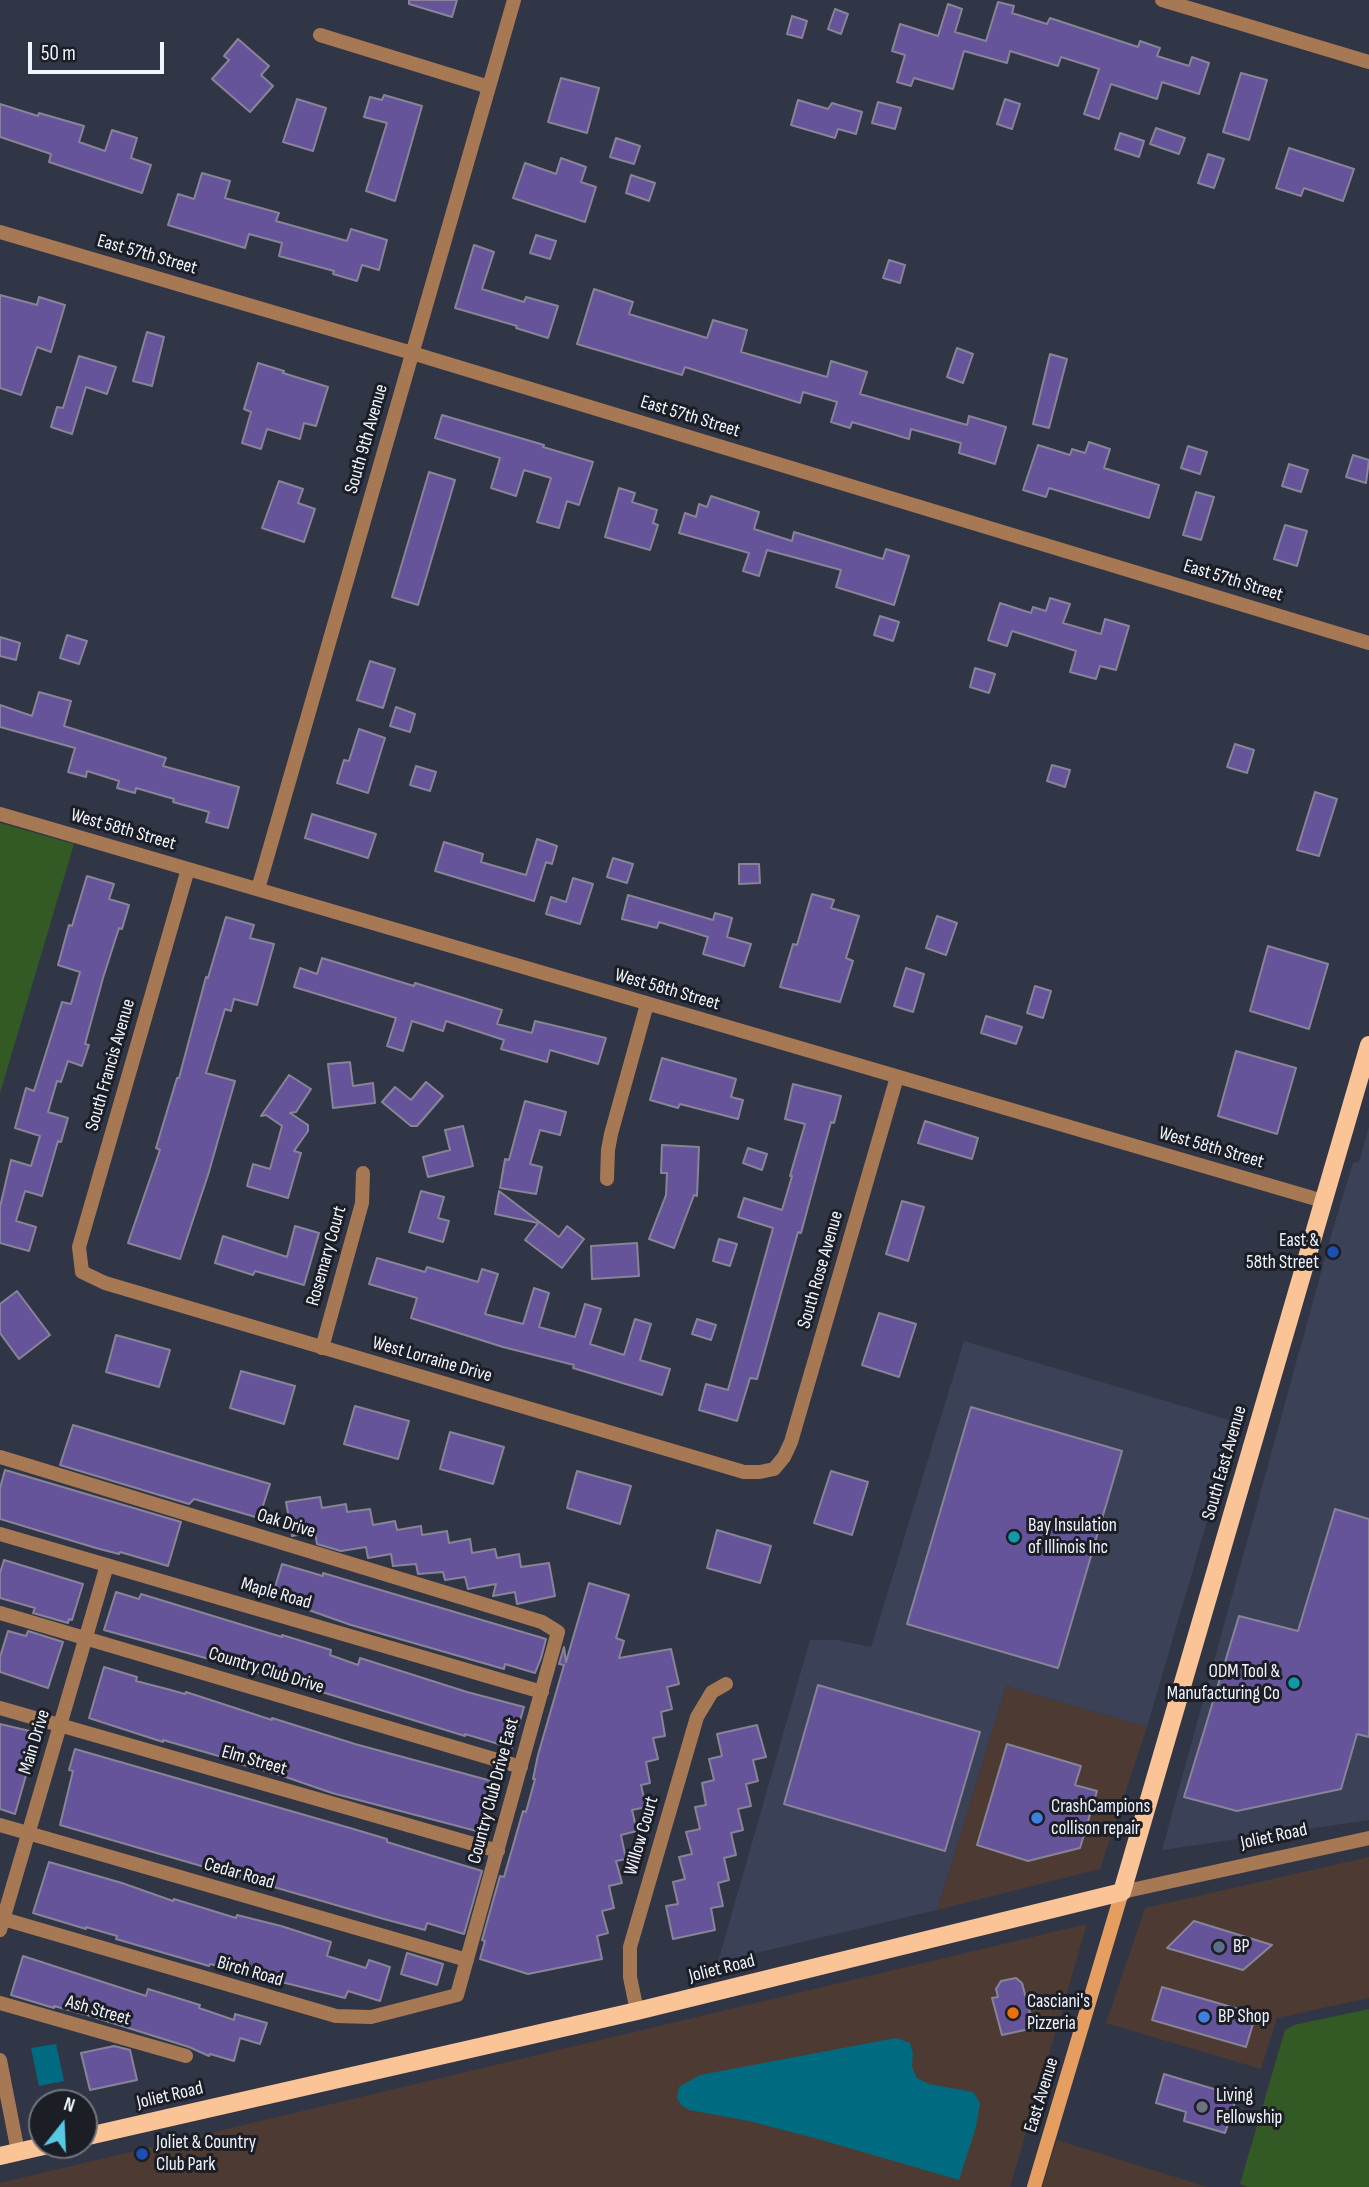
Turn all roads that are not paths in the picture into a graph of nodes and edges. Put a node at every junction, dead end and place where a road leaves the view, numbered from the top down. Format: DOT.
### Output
graph roads {
  1 [pos="514,0"];
  2 [pos="1161,0"];
  3 [pos="320,35"];
  4 [pos="1369,62"];
  5 [pos="489,87"];
  6 [pos="0,232"];
  7 [pos="412,353"];
  8 [pos="1369,642"];
  9 [pos="0,814"];
  10 [pos="188,869"];
  11 [pos="258,889"];
  12 [pos="647,1004"];
  13 [pos="1369,1045"];
  14 [pos="897,1077"];
  15 [pos="363,1173"];
  16 [pos="607,1179"];
  17 [pos="1323,1201"];
  18 [pos="82,1272"];
  19 [pos="322,1348"];
  20 [pos="0,1457"];
  21 [pos="774,1469"];
  22 [pos="0,1534"];
  23 [pos="107,1565"];
  24 [pos="0,1613"];
  25 [pos="558,1632"];
  26 [pos="87,1637"];
  27 [pos="726,1684"];
  28 [pos="541,1692"];
  29 [pos="0,1708"];
  30 [pos="61,1725"];
  31 [pos="521,1767"];
  32 [pos="0,1825"];
  33 [pos="28,1833"];
  34 [pos="1369,1838"];
  35 [pos="498,1852"];
  36 [pos="1122,1892"];
  37 [pos="1,1923"];
  38 [pos="467,1960"];
  39 [pos="0,2003"];
  40 [pos="637,2011"];
  41 [pos="186,2056"];
  42 [pos="0,2060"];
  43 [pos="98,2134"];
  44 [pos="28,2150"];
  45 [pos="18,2152"];
  46 [pos="0,2156"];
  47 [pos="1034,2187"];
  1 -- 5 [label="street, South 9th Avenue"];
  2 -- 4 [label="street"];
  3 -- 5 [label="street"];
  5 -- 7 [label="street, South 9th Avenue"];
  6 -- 7 [label="street, East 57th Street"];
  7 -- 8 [label="street, East 57th Street"];
  7 -- 11 [label="street, South 9th Avenue"];
  9 -- 10 [label="street, West 58th Street"];
  10 -- 11 [label="street, West 58th Street"];
  10 -- 18 [label="street, South Francis Avenue"];
  11 -- 12 [label="street, West 58th Street"];
  12 -- 14 [label="street, West 58th Street"];
  12 -- 16 [label="street"];
  13 -- 17 [label="main road, South East Avenue"];
  14 -- 17 [label="street, West 58th Street"];
  14 -- 21 [label="street, South Rose Avenue"];
  15 -- 19 [label="street, Rosemary Court"];
  17 -- 36 [label="main road, South East Avenue"];
  18 -- 19 [label="street, West Lorraine Drive"];
  19 -- 21 [label="street, West Lorraine Drive"];
  20 -- 25 [label="street, Oak Drive"];
  22 -- 23 [label="street, Maple Road"];
  23 -- 26 [label="street, Main Drive"];
  23 -- 28 [label="street, Maple Road"];
  24 -- 26 [label="street, Country Club Drive"];
  25 -- 28 [label="street, Country Club Drive East"];
  26 -- 30 [label="street, Main Drive"];
  26 -- 31 [label="street, Country Club Drive"];
  27 -- 40 [label="street, Willow Court"];
  28 -- 31 [label="street, Country Club Drive East"];
  29 -- 30 [label="street, Elm Street"];
  30 -- 33 [label="street, Main Drive"];
  30 -- 35 [label="street, Elm Street"];
  31 -- 35 [label="street, Country Club Drive East"];
  32 -- 33 [label="street, Cedar Road"];
  33 -- 37 [label="street, Main Drive"];
  33 -- 38 [label="street, Cedar Road"];
  34 -- 36 [label="street, Joliet Road"];
  35 -- 38 [label="street, Country Club Drive East"];
  36 -- 40 [label="main road, Joliet Road"];
  36 -- 47 [label="street, East Avenue"];
  37 -- 38 [label="street, Birch Road"];
  39 -- 41 [label="street, Ash Street"];
  40 -- 43 [label="main road, Joliet Road"];
  42 -- 45 [label="street"];
  44 -- 45 [label="main road"];
  45 -- 46 [label="main road"];
}
